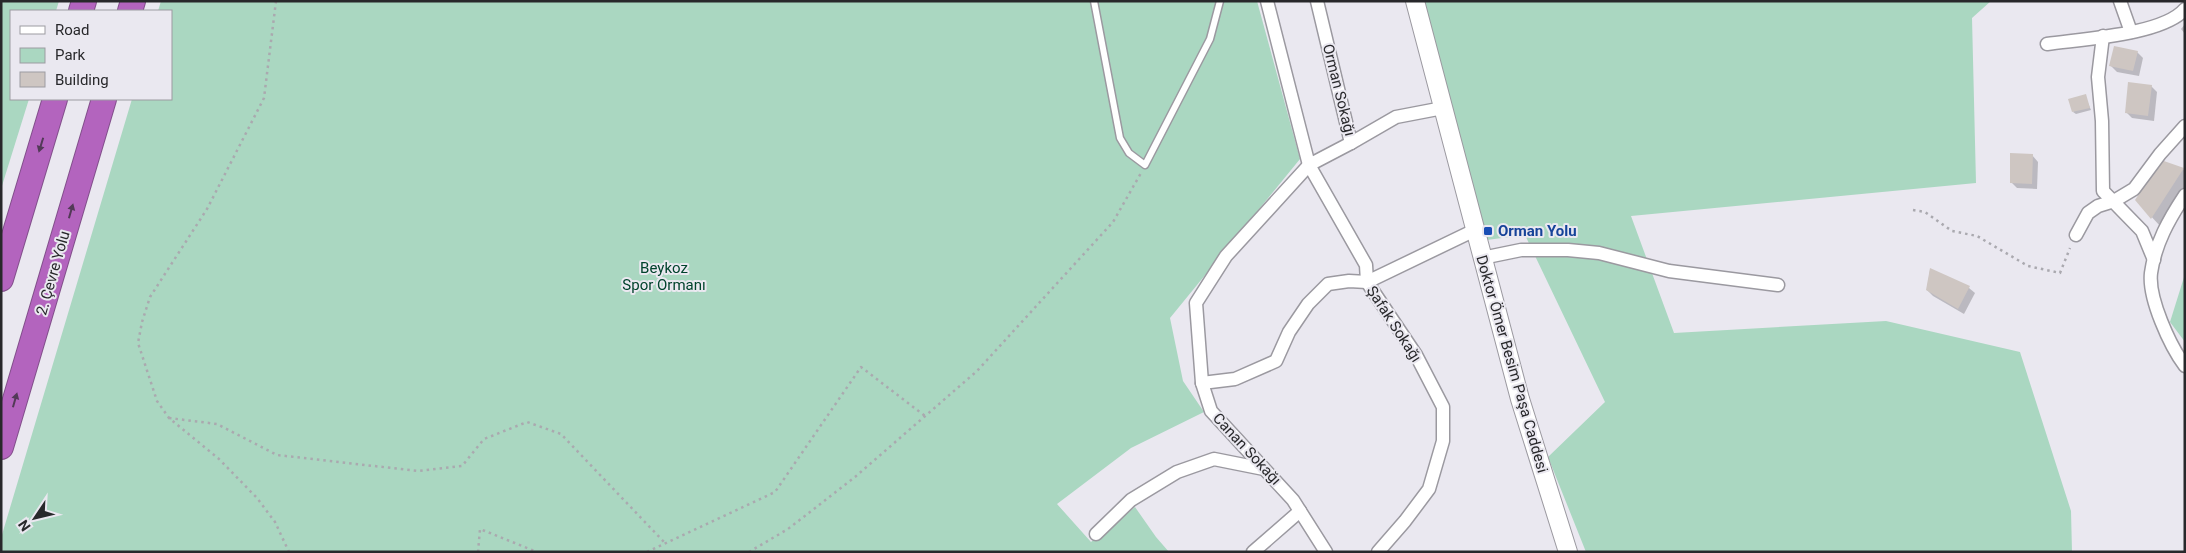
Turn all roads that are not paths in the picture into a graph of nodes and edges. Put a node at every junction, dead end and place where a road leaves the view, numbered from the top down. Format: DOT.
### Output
graph roads {
  1 [pos="1094,1"];
  2 [pos="1220,1"];
  3 [pos="1267,1"];
  4 [pos="1317,1"];
  5 [pos="1415,1"];
  6 [pos="2120,1"];
  7 [pos="2185,9"];
  8 [pos="2131,32"];
  9 [pos="2103,36"];
  10 [pos="2047,44"];
  11 [pos="55,100"];
  12 [pos="104,100"];
  13 [pos="1443,108"];
  14 [pos="2185,126"];
  15 [pos="1351,143"];
  16 [pos="1308,165"];
  17 [pos="2185,195"];
  18 [pos="2114,201"];
  19 [pos="1475,230"];
  20 [pos="2076,235"];
  21 [pos="1482,258"];
  22 [pos="2154,260"];
  23 [pos="1,279"];
  24 [pos="1367,282"];
  25 [pos="1778,285"];
  26 [pos="2185,366"];
  27 [pos="1202,383"];
  28 [pos="1,447"];
  29 [pos="1264,468"];
  30 [pos="1300,511"];
  31 [pos="1096,534"];
  32 [pos="1252,552"];
  33 [pos="1326,552"];
  34 [pos="1378,552"];
  35 [pos="1568,552"];
  1 -- 2 [label="lane"];
  3 -- 16 [label="street, Şafak Sokağı"];
  4 -- 15 [label="street, Orman Sokağı"];
  5 -- 13 [label="street, Doktor Ömer Besim Paşa Caddesi"];
  6 -- 8 [label="street"];
  7 -- 8 [label="street"];
  8 -- 9 [label="street"];
  9 -- 10 [label="street"];
  9 -- 18 [label="street"];
  11 -- 23 [label="highway, one-way"];
  28 -- 12 [label="highway, 2. Çevre Yolu, one-way"];
  13 -- 15 [label="street, Orman Sokağı"];
  13 -- 19 [label="street, Doktor Ömer Besim Paşa Caddesi"];
  14 -- 18 [label="street"];
  15 -- 16 [label="street"];
  16 -- 24 [label="street, Şafak Sokağı"];
  16 -- 27 [label="street, Canan Sokağı"];
  17 -- 22 [label="street"];
  18 -- 20 [label="street"];
  18 -- 22 [label="street"];
  19 -- 21 [label="street, Doktor Ömer Besim Paşa Caddesi"];
  19 -- 24 [label="street"];
  21 -- 25 [label="street"];
  21 -- 35 [label="street, Doktor Ömer Besim Paşa Caddesi"];
  22 -- 26 [label="street"];
  24 -- 27 [label="street"];
  24 -- 34 [label="street, Şafak Sokağı"];
  27 -- 29 [label="street, Canan Sokağı"];
  29 -- 30 [label="street, Canan Sokağı"];
  29 -- 31 [label="street"];
  30 -- 32 [label="street"];
  30 -- 33 [label="street, Canan Sokağı"];
}
